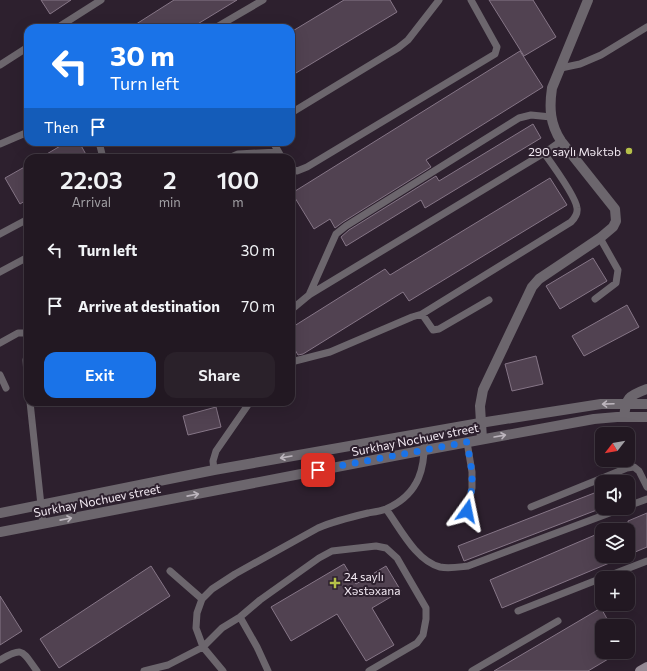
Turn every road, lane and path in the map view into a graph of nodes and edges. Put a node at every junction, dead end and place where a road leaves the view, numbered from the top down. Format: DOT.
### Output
graph roads {
  1 [pos="101,0"];
  2 [pos="263,0"];
  3 [pos="439,0"];
  4 [pos="471,0"];
  5 [pos="588,0"];
  6 [pos="63,24"];
  7 [pos="222,24"];
  8 [pos="647,27"];
  9 [pos="24,50"];
  10 [pos="0,65"];
  11 [pos="561,68"];
  12 [pos="295,111"];
  13 [pos="551,118"];
  14 [pos="24,134"];
  15 [pos="561,141"];
  16 [pos="0,144"];
  17 [pos="544,153"];
  18 [pos="295,170"];
  19 [pos="24,220"];
  20 [pos="0,234"];
  21 [pos="600,238"];
  22 [pos="24,259"];
  23 [pos="0,272"];
  24 [pos="309,295"];
  25 [pos="595,299"];
  26 [pos="489,300"];
  27 [pos="295,307"];
  28 [pos="422,314"];
  29 [pos="24,333"];
  30 [pos="0,343"];
  31 [pos="295,361"];
  32 [pos="0,376"];
  33 [pos="6,388"];
  34 [pos="647,389"];
  35 [pos="626,404"];
  36 [pos="647,404"];
  37 [pos="30,406"];
  38 [pos="247,406"];
  39 [pos="624,417"];
  40 [pos="647,418"];
  41 [pos="480,423"];
  42 [pos="424,433"];
  43 [pos="482,439"];
  44 [pos="467,442"];
  45 [pos="425,450"];
  46 [pos="214,470"];
  47 [pos="647,487"];
  48 [pos="647,499"];
  49 [pos="635,503"];
  50 [pos="41,505"];
  51 [pos="531,507"];
  52 [pos="386,509"];
  53 [pos="467,511"];
  54 [pos="0,513"];
  55 [pos="604,515"];
  56 [pos="43,524"];
  57 [pos="0,532"];
  58 [pos="647,561"];
  59 [pos="170,571"];
  60 [pos="621,571"];
  61 [pos="595,581"];
  62 [pos="202,599"];
  63 [pos="518,611"];
  64 [pos="240,617"];
  65 [pos="558,621"];
  66 [pos="203,647"];
  67 [pos="0,660"];
  68 [pos="647,667"];
  69 [pos="37,671"];
  70 [pos="144,671"];
  71 [pos="223,671"];
  72 [pos="268,671"];
  73 [pos="369,671"];
  74 [pos="472,671"];
  75 [pos="640,671"];
  1 -- 6 [label="lane"];
  2 -- 7 [label="lane"];
  3 -- 12 [label="lane"];
  4 -- 18 [label="lane"];
  5 -- 11 [label="street"];
  8 -- 11 [label="lane"];
  9 -- 10 [label="lane"];
  11 -- 13 [label="street"];
  13 -- 15 [label="street"];
  13 -- 24 [label="lane"];
  14 -- 16 [label="lane"];
  15 -- 17 [label="lane"];
  15 -- 21 [label="street"];
  17 -- 24 [label="lane"];
  17 -- 28 [label="lane"];
  19 -- 20 [label="lane"];
  21 -- 25 [label="lane"];
  21 -- 41 [label="street"];
  22 -- 23 [label="lane"];
  24 -- 27 [label="lane"];
  26 -- 28 [label="lane"];
  28 -- 31 [label="lane"];
  29 -- 30 [label="lane"];
  32 -- 33 [label="lane"];
  34 -- 35 [label="street"];
  35 -- 36 [label="street, Surkhay Nochuev street"];
  35 -- 39 [label="street"];
  35 -- 41 [label="street, Surkhay Nochuev street, one-way"];
  37 -- 50 [label="lane"];
  38 -- 46 [label="lane"];
  39 -- 40 [label="street, Surkhay Nochuev street"];
  43 -- 39 [label="street, Surkhay Nochuev street, one-way"];
  41 -- 42 [label="street, Surkhay Nochuev street"];
  41 -- 43 [label="street"];
  42 -- 45 [label="lane"];
  42 -- 46 [label="street, Surkhay Nochuev street, one-way"];
  43 -- 44 [label="street, Surkhay Nochuev street"];
  44 -- 45 [label="street, Surkhay Nochuev street"];
  44 -- 53 [label="lane"];
  45 -- 52 [label="lane"];
  56 -- 45 [label="street, Surkhay Nochuev street, one-way"];
  46 -- 50 [label="street, Surkhay Nochuev street"];
  47 -- 51 [label="lane"];
  48 -- 49 [label="lane"];
  50 -- 54 [label="street, Surkhay Nochuev street"];
  50 -- 56 [label="lane"];
  52 -- 55 [label="lane"];
  52 -- 62 [label="lane"];
  56 -- 57 [label="street, Surkhay Nochuev street"];
  58 -- 60 [label="lane"];
  59 -- 62 [label="lane"];
  61 -- 63 [label="lane"];
  62 -- 66 [label="lane"];
  64 -- 66 [label="lane"];
  64 -- 72 [label="lane"];
  64 -- 73 [label="lane"];
  65 -- 74 [label="lane"];
  66 -- 70 [label="lane"];
  66 -- 71 [label="lane"];
  67 -- 69 [label="lane"];
  68 -- 75 [label="main road"];
}
